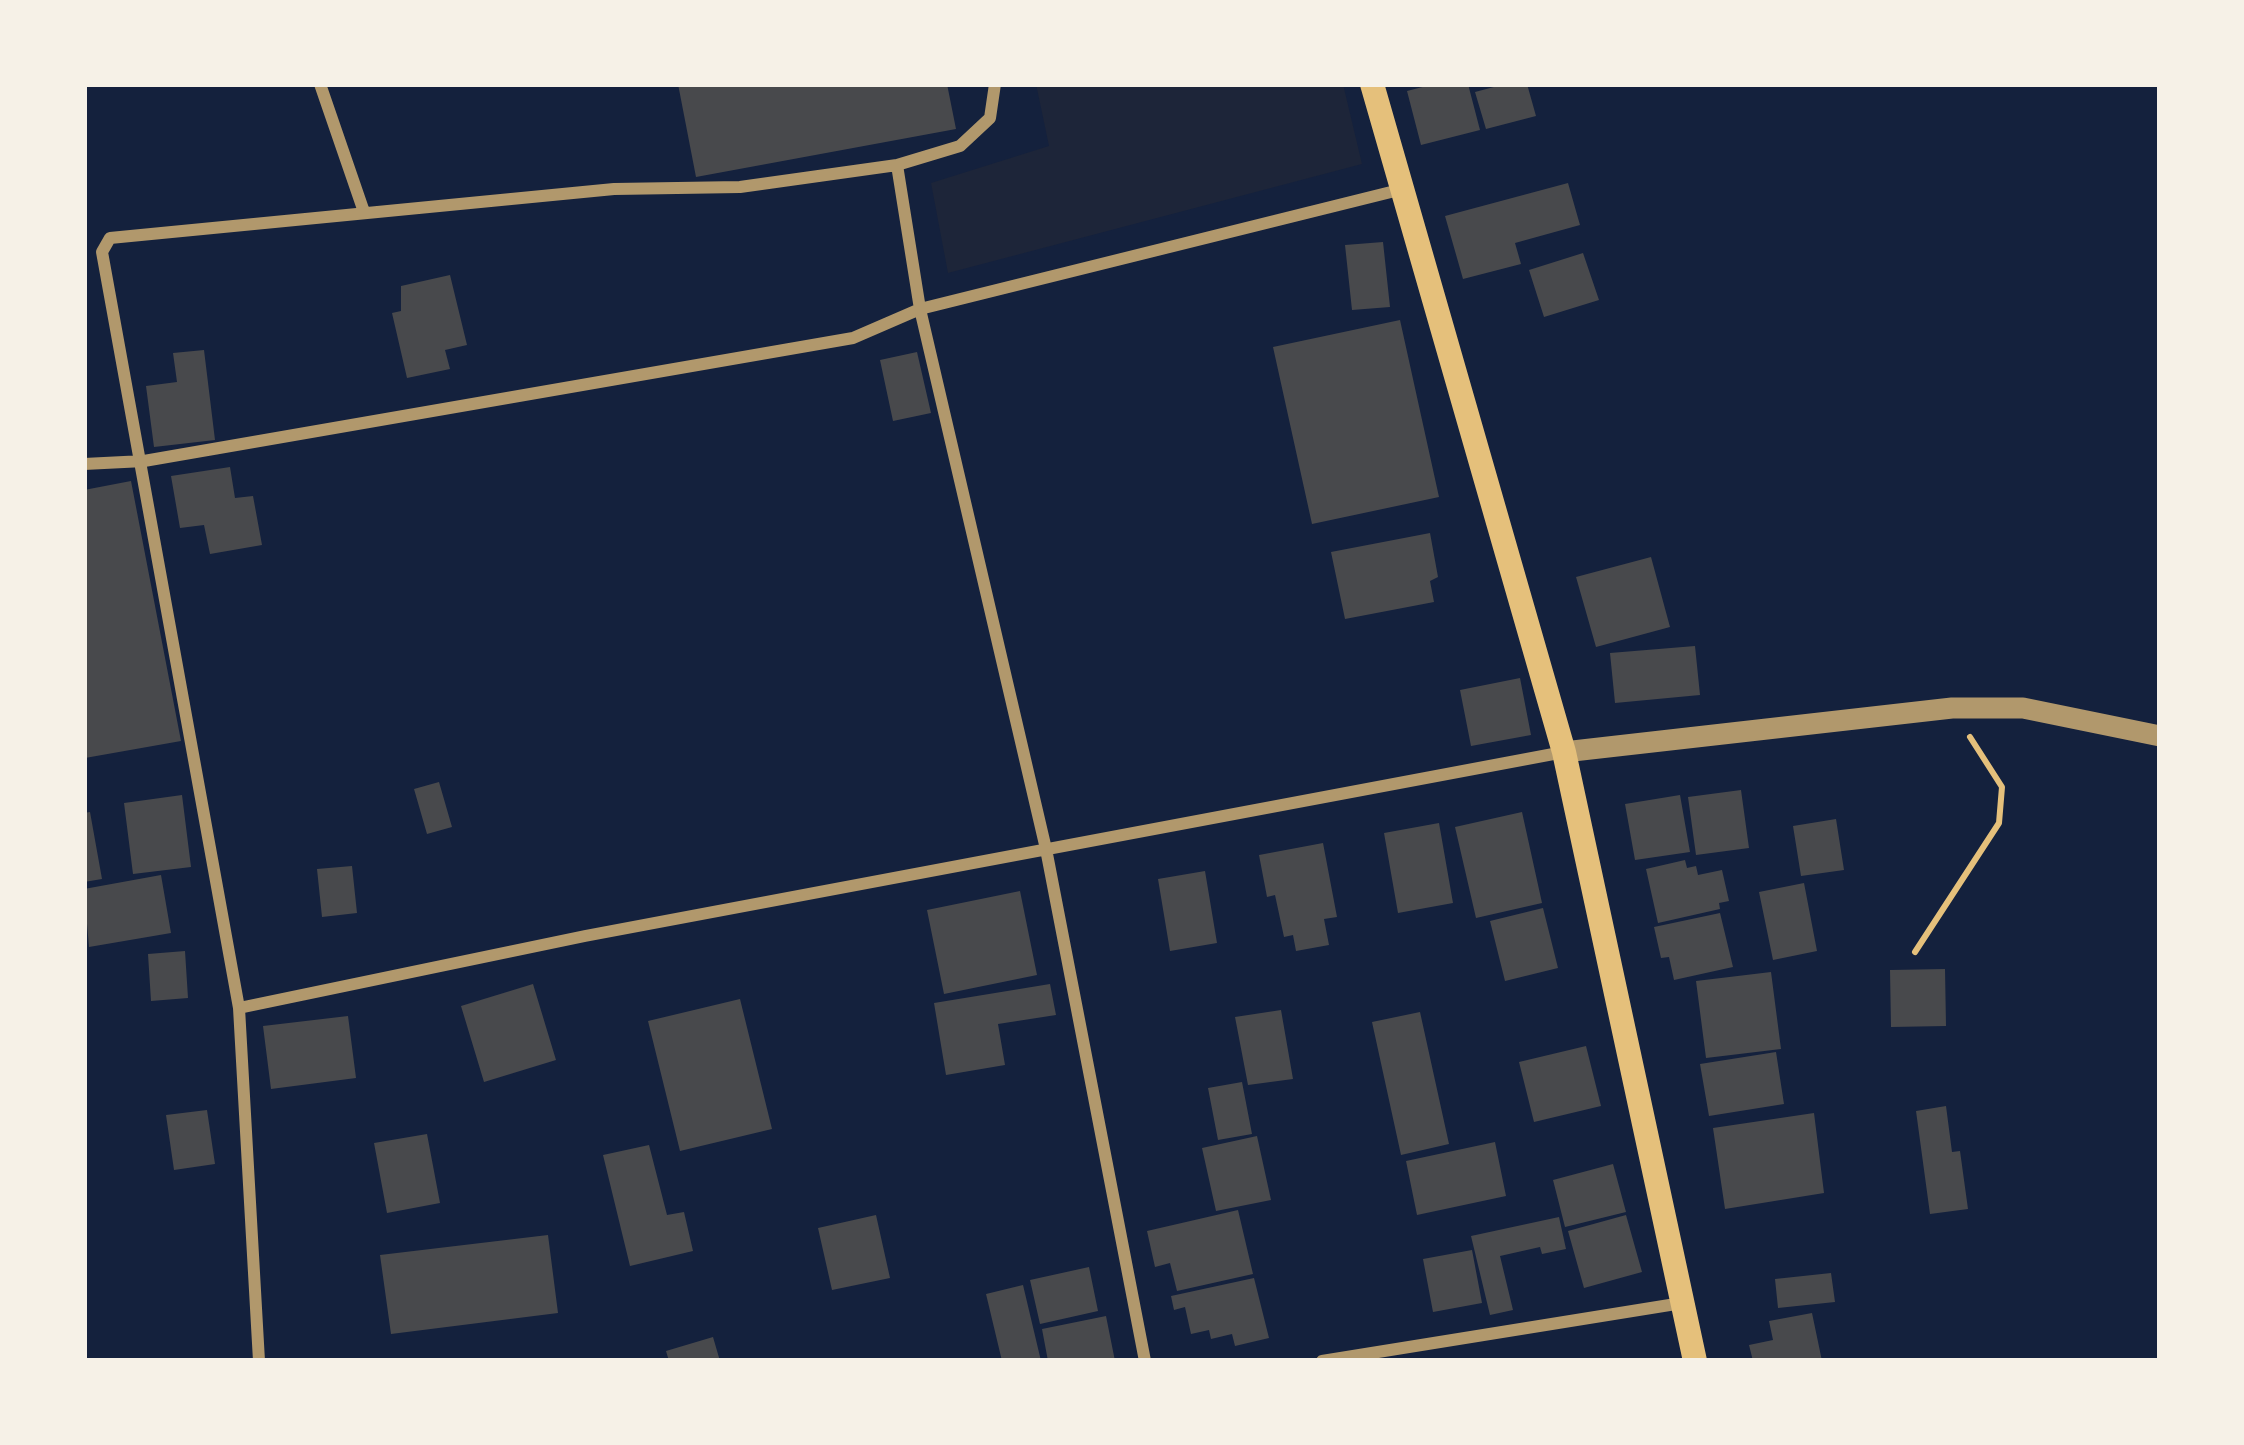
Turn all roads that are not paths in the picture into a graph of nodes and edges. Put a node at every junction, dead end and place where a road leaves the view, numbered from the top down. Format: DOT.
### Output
graph roads {
  1 [pos="320,84"];
  2 [pos="995,84"];
  3 [pos="1372,84"];
  4 [pos="897,165"];
  5 [pos="1399,190"];
  6 [pos="363,209"];
  7 [pos="920,310"];
  8 [pos="144,461"];
  9 [pos="84,464"];
  10 [pos="2160,736"];
  11 [pos="1564,752"];
  12 [pos="1046,849"];
  13 [pos="239,1008"];
  14 [pos="1682,1303"];
  15 [pos="259,1361"];
  16 [pos="1145,1361"];
  17 [pos="1322,1361"];
  18 [pos="1695,1361"];
  1 -- 6 [label="street"];
  2 -- 4 [label="street"];
  3 -- 5 [label="main road"];
  4 -- 6 [label="street"];
  4 -- 7 [label="street"];
  5 -- 7 [label="street"];
  5 -- 11 [label="main road"];
  6 -- 8 [label="street"];
  7 -- 8 [label="street"];
  7 -- 12 [label="street"];
  8 -- 9 [label="street"];
  8 -- 13 [label="street"];
  10 -- 11 [label="street"];
  11 -- 12 [label="street"];
  11 -- 14 [label="main road"];
  12 -- 13 [label="street"];
  12 -- 16 [label="street"];
  13 -- 15 [label="street"];
  14 -- 17 [label="street"];
  14 -- 18 [label="main road"];
}
